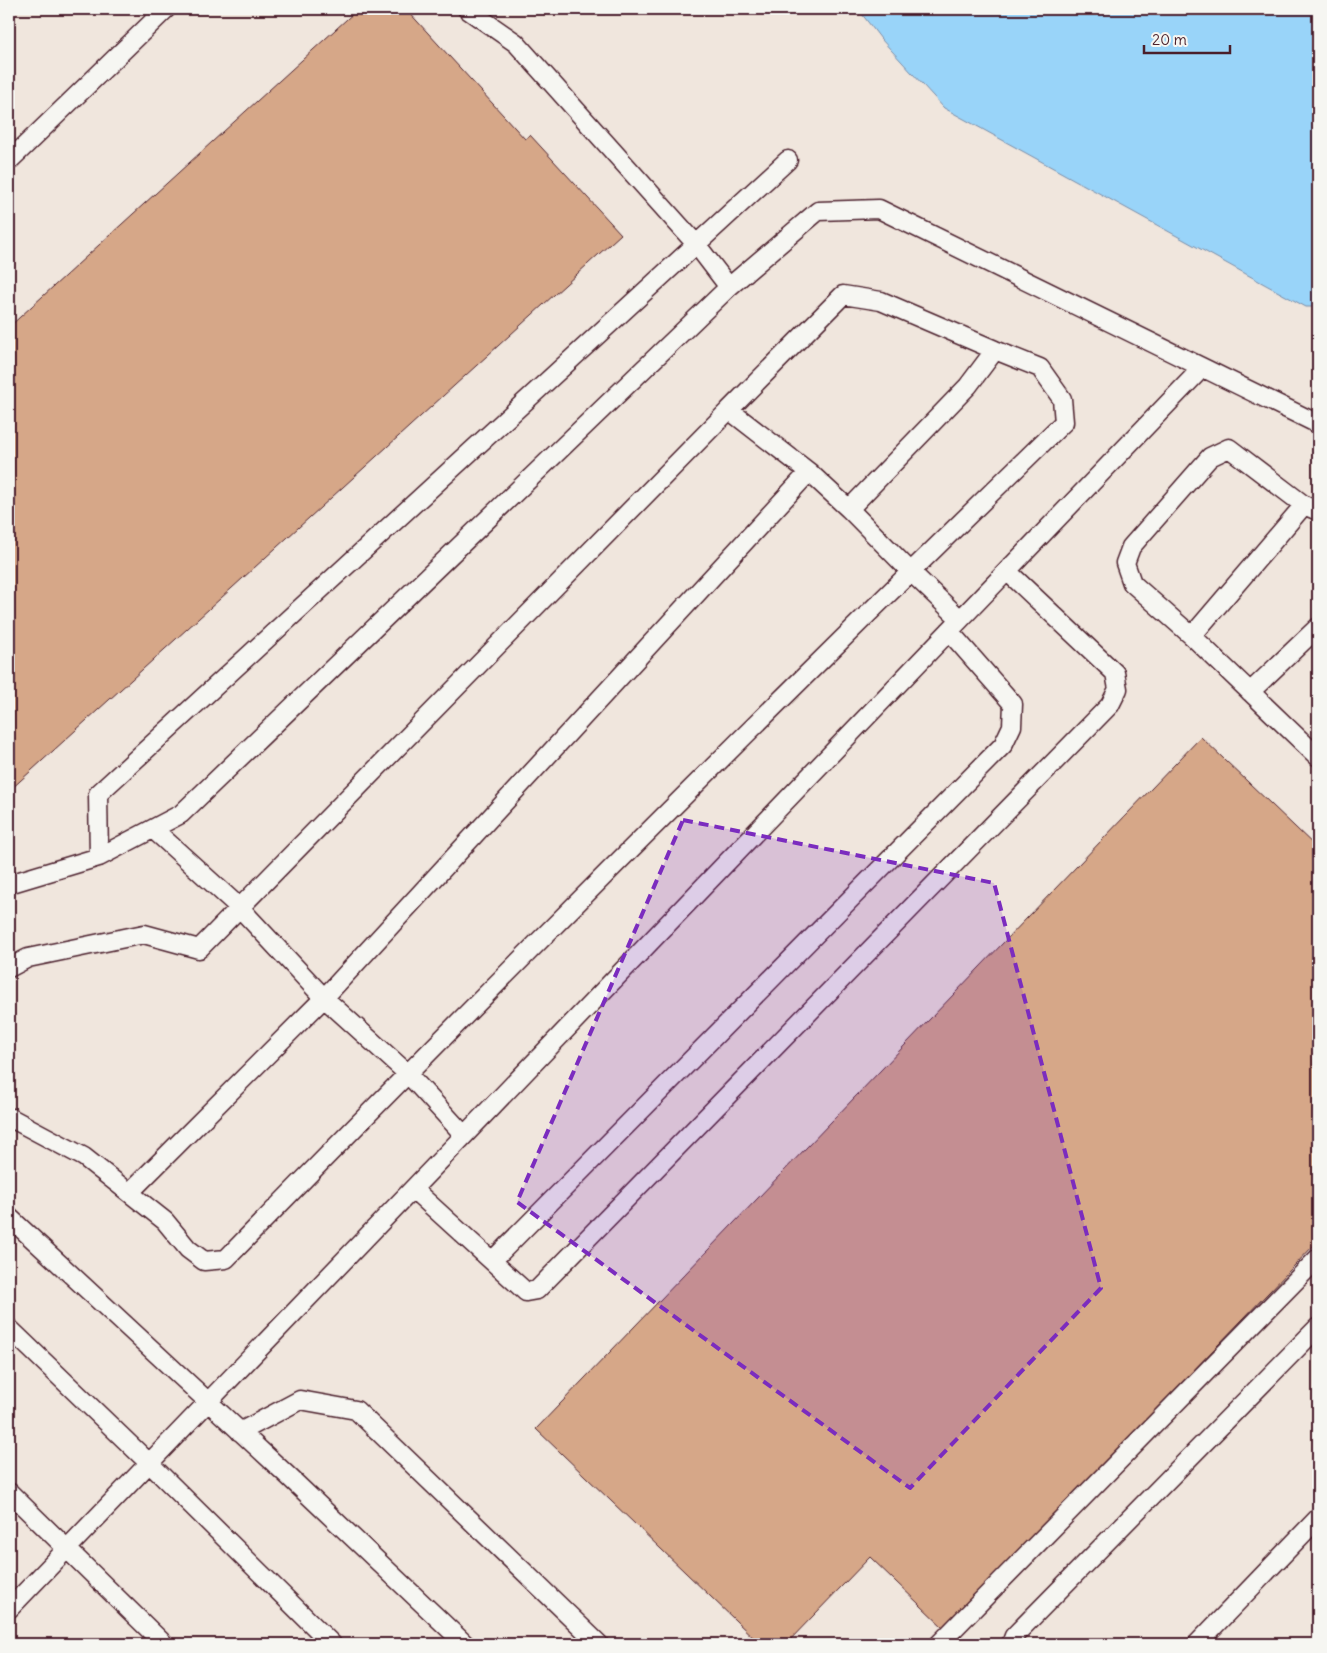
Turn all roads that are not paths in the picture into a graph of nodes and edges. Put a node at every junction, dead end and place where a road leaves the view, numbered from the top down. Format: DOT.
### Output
graph roads {
  1 [pos="166,9"];
  2 [pos="467,9"];
  3 [pos="788,160"];
  4 [pos="9,161"];
  5 [pos="696,244"];
  6 [pos="729,287"];
  7 [pos="995,350"];
  8 [pos="1202,368"];
  9 [pos="728,410"];
  10 [pos="1318,424"];
  11 [pos="809,472"];
  12 [pos="1311,508"];
  13 [pos="850,509"];
  14 [pos="1007,570"];
  15 [pos="910,571"];
  16 [pos="955,625"];
  17 [pos="1318,627"];
  18 [pos="1192,636"];
  19 [pos="1250,692"];
  20 [pos="1316,751"];
  21 [pos="153,829"];
  22 [pos="99,857"];
  23 [pos="9,883"];
  24 [pos="240,908"];
  25 [pos="9,968"];
  26 [pos="324,998"];
  27 [pos="407,1073"];
  28 [pos="9,1117"];
  29 [pos="464,1135"];
  30 [pos="413,1189"];
  31 [pos="130,1192"];
  32 [pos="9,1217"];
  33 [pos="1318,1258"];
  34 [pos="492,1261"];
  35 [pos="1318,1327"];
  36 [pos="9,1328"];
  37 [pos="208,1402"];
  38 [pos="240,1432"];
  39 [pos="149,1463"];
  40 [pos="9,1492"];
  41 [pos="1318,1518"];
  42 [pos="67,1548"];
  43 [pos="9,1609"];
  44 [pos="164,1644"];
  45 [pos="332,1644"];
  46 [pos="464,1644"];
  47 [pos="599,1644"];
  48 [pos="939,1644"];
  49 [pos="1011,1644"];
  50 [pos="1197,1644"];
  1 -- 4 [label="lane"];
  2 -- 5 [label="lane"];
  3 -- 5 [label="lane"];
  5 -- 6 [label="lane"];
  5 -- 22 [label="lane"];
  6 -- 8 [label="lane"];
  6 -- 21 [label="lane"];
  7 -- 9 [label="lane"];
  7 -- 13 [label="lane"];
  7 -- 15 [label="lane"];
  8 -- 10 [label="lane"];
  8 -- 14 [label="lane"];
  9 -- 11 [label="lane"];
  9 -- 24 [label="lane"];
  11 -- 13 [label="lane"];
  11 -- 26 [label="lane"];
  12 -- 18 [label="lane"];
  12 -- 18 [label="lane"];
  13 -- 15 [label="lane"];
  14 -- 16 [label="lane"];
  14 -- 34 [label="lane"];
  15 -- 16 [label="lane"];
  15 -- 27 [label="lane"];
  16 -- 29 [label="lane"];
  16 -- 34 [label="lane"];
  17 -- 19 [label="lane"];
  18 -- 19 [label="lane"];
  19 -- 20 [label="lane"];
  21 -- 22 [label="lane"];
  21 -- 24 [label="lane"];
  22 -- 23 [label="lane"];
  24 -- 25 [label="lane"];
  24 -- 26 [label="lane"];
  26 -- 27 [label="lane"];
  26 -- 31 [label="lane"];
  27 -- 29 [label="lane"];
  27 -- 31 [label="lane"];
  28 -- 31 [label="lane"];
  29 -- 30 [label="lane"];
  30 -- 34 [label="lane"];
  30 -- 37 [label="lane"];
  32 -- 37 [label="lane"];
  33 -- 48 [label="lane"];
  35 -- 49 [label="lane"];
  36 -- 39 [label="lane"];
  37 -- 38 [label="lane"];
  37 -- 39 [label="lane"];
  38 -- 46 [label="lane"];
  38 -- 47 [label="lane"];
  39 -- 42 [label="lane"];
  39 -- 45 [label="lane"];
  40 -- 42 [label="lane"];
  41 -- 50 [label="lane"];
  42 -- 43 [label="lane"];
  42 -- 44 [label="lane"];
}
